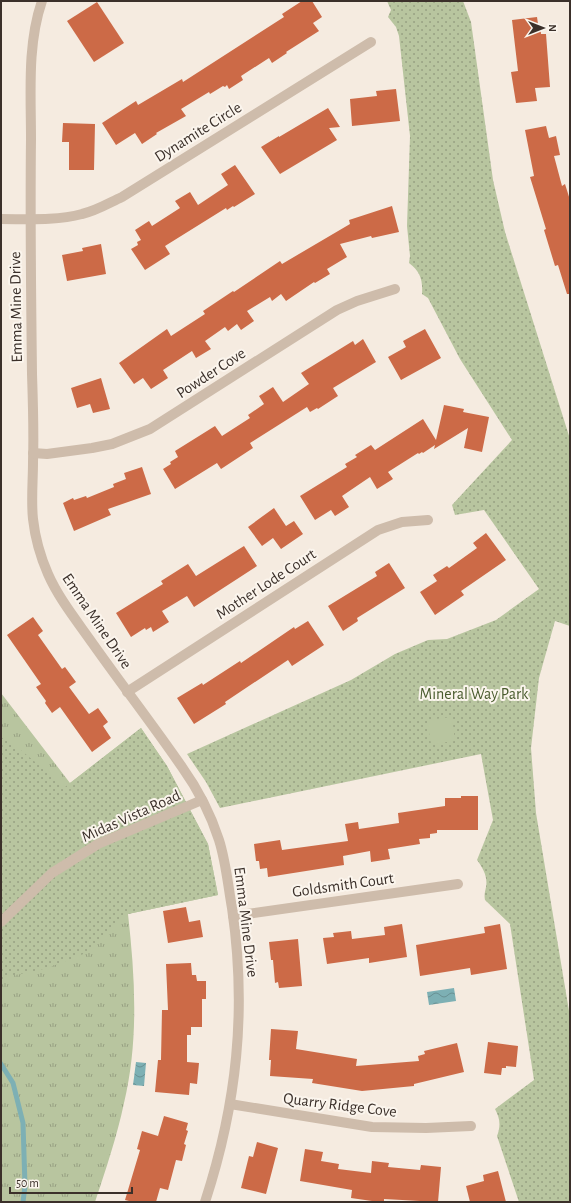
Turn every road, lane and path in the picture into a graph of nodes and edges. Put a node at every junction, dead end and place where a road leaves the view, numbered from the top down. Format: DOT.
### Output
graph roads {
  1 [pos="42,1"];
  2 [pos="371,42"];
  3 [pos="1,219"];
  4 [pos="30,219"];
  5 [pos="395,289"];
  6 [pos="34,453"];
  7 [pos="428,520"];
  8 [pos="127,692"];
  9 [pos="202,800"];
  10 [pos="458,884"];
  11 [pos="233,916"];
  12 [pos="1,922"];
  13 [pos="230,1104"];
  14 [pos="472,1126"];
  15 [pos="204,1202"];
  1 -- 4 [label="street, Emma Mine Drive"];
  2 -- 4 [label="street, Dynamite Circle"];
  3 -- 4 [label="street, Dynamite Circle"];
  4 -- 6 [label="street, Emma Mine Drive"];
  5 -- 6 [label="street, Powder Cove"];
  6 -- 8 [label="street, Emma Mine Drive"];
  7 -- 8 [label="street, Mother Lode Court"];
  8 -- 9 [label="street, Emma Mine Drive"];
  9 -- 11 [label="street, Emma Mine Drive"];
  9 -- 12 [label="street, Midas Vista Road"];
  10 -- 11 [label="street, Goldsmith Court"];
  11 -- 13 [label="street, Emma Mine Drive"];
  13 -- 14 [label="street, Quarry Ridge Cove"];
  13 -- 15 [label="street, Emma Mine Drive"];
}
